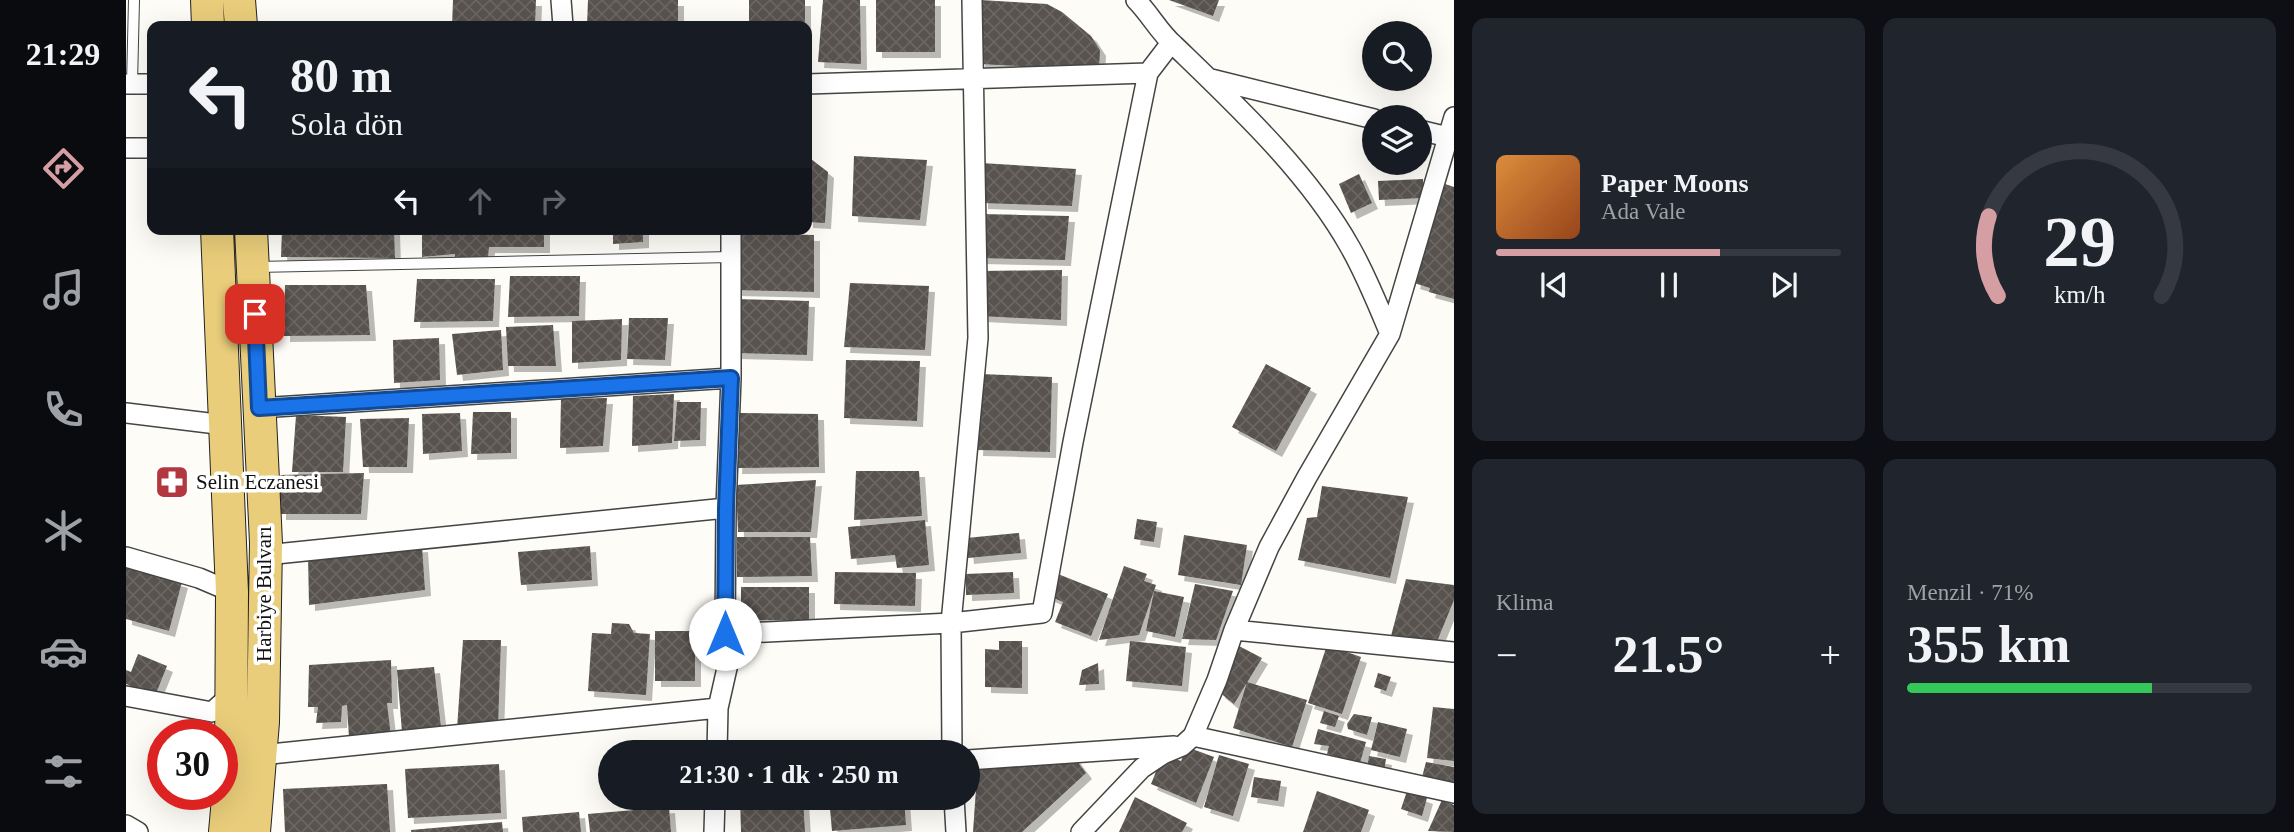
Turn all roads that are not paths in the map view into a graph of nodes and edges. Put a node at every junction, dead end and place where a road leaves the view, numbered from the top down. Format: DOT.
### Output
graph roads {
  1 [pos="134,0"];
  2 [pos="207,0"];
  3 [pos="239,0"];
  4 [pos="561,0"];
  5 [pos="972,0"];
  6 [pos="1144,4"];
  7 [pos="208,21"];
  8 [pos="241,21"];
  9 [pos="563,21"];
  10 [pos="1171,43"];
  11 [pos="1148,73"];
  12 [pos="973,79"];
  13 [pos="1212,79"];
  14 [pos="129,84"];
  15 [pos="147,84"];
  16 [pos="812,84"];
  17 [pos="1362,116"];
  18 [pos="1454,117"];
  19 [pos="1432,133"];
  20 [pos="1448,137"];
  21 [pos="126,148"];
  22 [pos="147,148"];
  23 [pos="217,235"];
  24 [pos="251,235"];
  25 [pos="731,235"];
  26 [pos="731,257"];
  27 [pos="252,267"];
  28 [pos="1390,334"];
  29 [pos="731,378"];
  30 [pos="259,408"];
  31 [pos="126,413"];
  32 [pos="225,425"];
  33 [pos="726,508"];
  34 [pos="266,555"];
  35 [pos="126,557"];
  36 [pos="232,592"];
  37 [pos="951,622"];
  38 [pos="1234,630"];
  39 [pos="725,634"];
  40 [pos="1454,652"];
  41 [pos="231,695"];
  42 [pos="126,696"];
  43 [pos="718,708"];
  44 [pos="717,740"];
  45 [pos="952,740"];
  46 [pos="1187,741"];
  47 [pos="261,755"];
  48 [pos="980,759"];
  49 [pos="1454,793"];
  50 [pos="715,810"];
  51 [pos="955,810"];
  52 [pos="126,825"];
  53 [pos="138,832"];
  54 [pos="225,832"];
  55 [pos="254,832"];
  56 [pos="714,832"];
  57 [pos="956,832"];
  58 [pos="1082,832"];
  1 -- 14 [label="lane"];
  2 -- 7 [label="main road"];
  3 -- 8 [label="main road"];
  4 -- 9 [label="street"];
  5 -- 12 [label="street"];
  6 -- 10 [label="street"];
  10 -- 11 [label="street"];
  10 -- 13 [label="street"];
  11 -- 12 [label="street"];
  11 -- 37 [label="street"];
  12 -- 16 [label="street"];
  12 -- 37 [label="street"];
  13 -- 17 [label="street"];
  13 -- 28 [label="street"];
  14 -- 15 [label="street"];
  18 -- 20 [label="street"];
  19 -- 20 [label="street"];
  20 -- 28 [label="street"];
  21 -- 22 [label="street"];
  23 -- 32 [label="main road, Harbiye Bulvarı"];
  24 -- 27 [label="main road, Harbiye Bulvarı"];
  25 -- 26 [label="street"];
  26 -- 27 [label="lane"];
  26 -- 29 [label="street"];
  27 -- 30 [label="main road, Harbiye Bulvarı"];
  28 -- 38 [label="street"];
  29 -- 30 [label="street"];
  29 -- 33 [label="street"];
  30 -- 34 [label="main road, Harbiye Bulvarı"];
  31 -- 32 [label="street"];
  32 -- 36 [label="main road, Harbiye Bulvarı"];
  33 -- 34 [label="street"];
  33 -- 39 [label="street"];
  34 -- 47 [label="main road, Harbiye Bulvarı"];
  35 -- 36 [label="street"];
  36 -- 41 [label="main road, Harbiye Bulvarı"];
  37 -- 39 [label="street"];
  37 -- 45 [label="street"];
  38 -- 40 [label="street"];
  38 -- 46 [label="street"];
  39 -- 43 [label="street"];
  41 -- 42 [label="street"];
  41 -- 54 [label="main road, Harbiye Bulvarı"];
  43 -- 44 [label="street"];
  43 -- 47 [label="street"];
  46 -- 48 [label="street"];
  46 -- 49 [label="street"];
  46 -- 58 [label="street"];
  47 -- 55 [label="main road, Harbiye Bulvarı"];
  50 -- 56 [label="street"];
  51 -- 57 [label="street"];
  52 -- 53 [label="street"];
}
